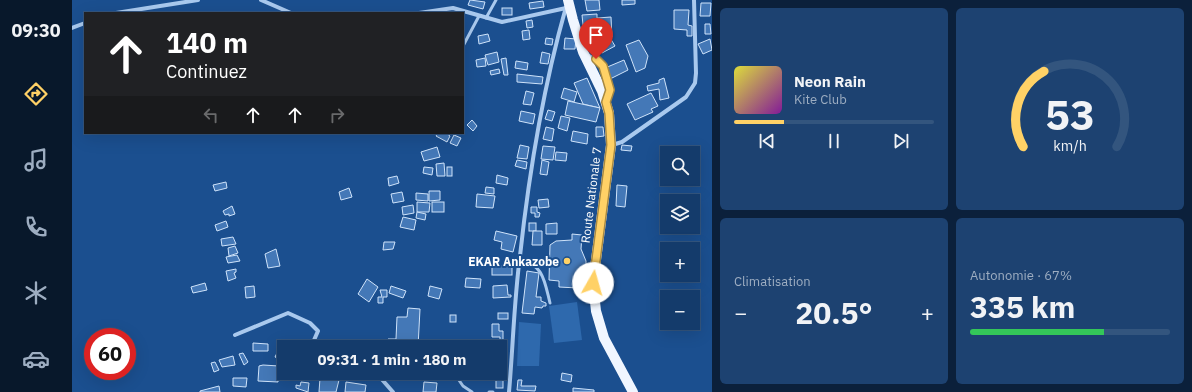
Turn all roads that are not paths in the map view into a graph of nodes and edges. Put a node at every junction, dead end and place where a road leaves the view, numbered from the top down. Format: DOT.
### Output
graph roads {
  1 [pos="198,0"];
  2 [pos="261,0"];
  3 [pos="496,0"];
  4 [pos="694,0"];
  5 [pos="568,3"];
  6 [pos="122,12"];
  7 [pos="290,12"];
  8 [pos="426,12"];
  9 [pos="479,16"];
  10 [pos="486,18"];
  11 [pos="84,23"];
  12 [pos="72,28"];
  13 [pos="464,44"];
  14 [pos="611,145"];
  15 [pos="520,258"];
  16 [pos="550,303"];
  17 [pos="235,335"];
  18 [pos="314,340"];
  19 [pos="382,380"];
  20 [pos="458,380"];
  21 [pos="393,392"];
  22 [pos="472,392"];
  23 [pos="489,392"];
  24 [pos="492,392"];
  25 [pos="509,392"];
  26 [pos="633,392"];
  1 -- 6 [label="street"];
  2 -- 7 [label="street"];
  3 -- 10 [label="lane"];
  4 -- 14 [label="street"];
  5 -- 10 [label="street"];
  5 -- 14 [label="main road, Route Nationale 7"];
  5 -- 15 [label="street"];
  8 -- 9 [label="street"];
  9 -- 10 [label="street"];
  9 -- 13 [label="lane"];
  11 -- 12 [label="street"];
  14 -- 26 [label="main road, Route Nationale 7"];
  15 -- 16 [label="lane"];
  15 -- 25 [label="street"];
  17 -- 18 [label="street"];
  19 -- 21 [label="street"];
  20 -- 22 [label="lane"];
  23 -- 24 [label="lane"];
}
